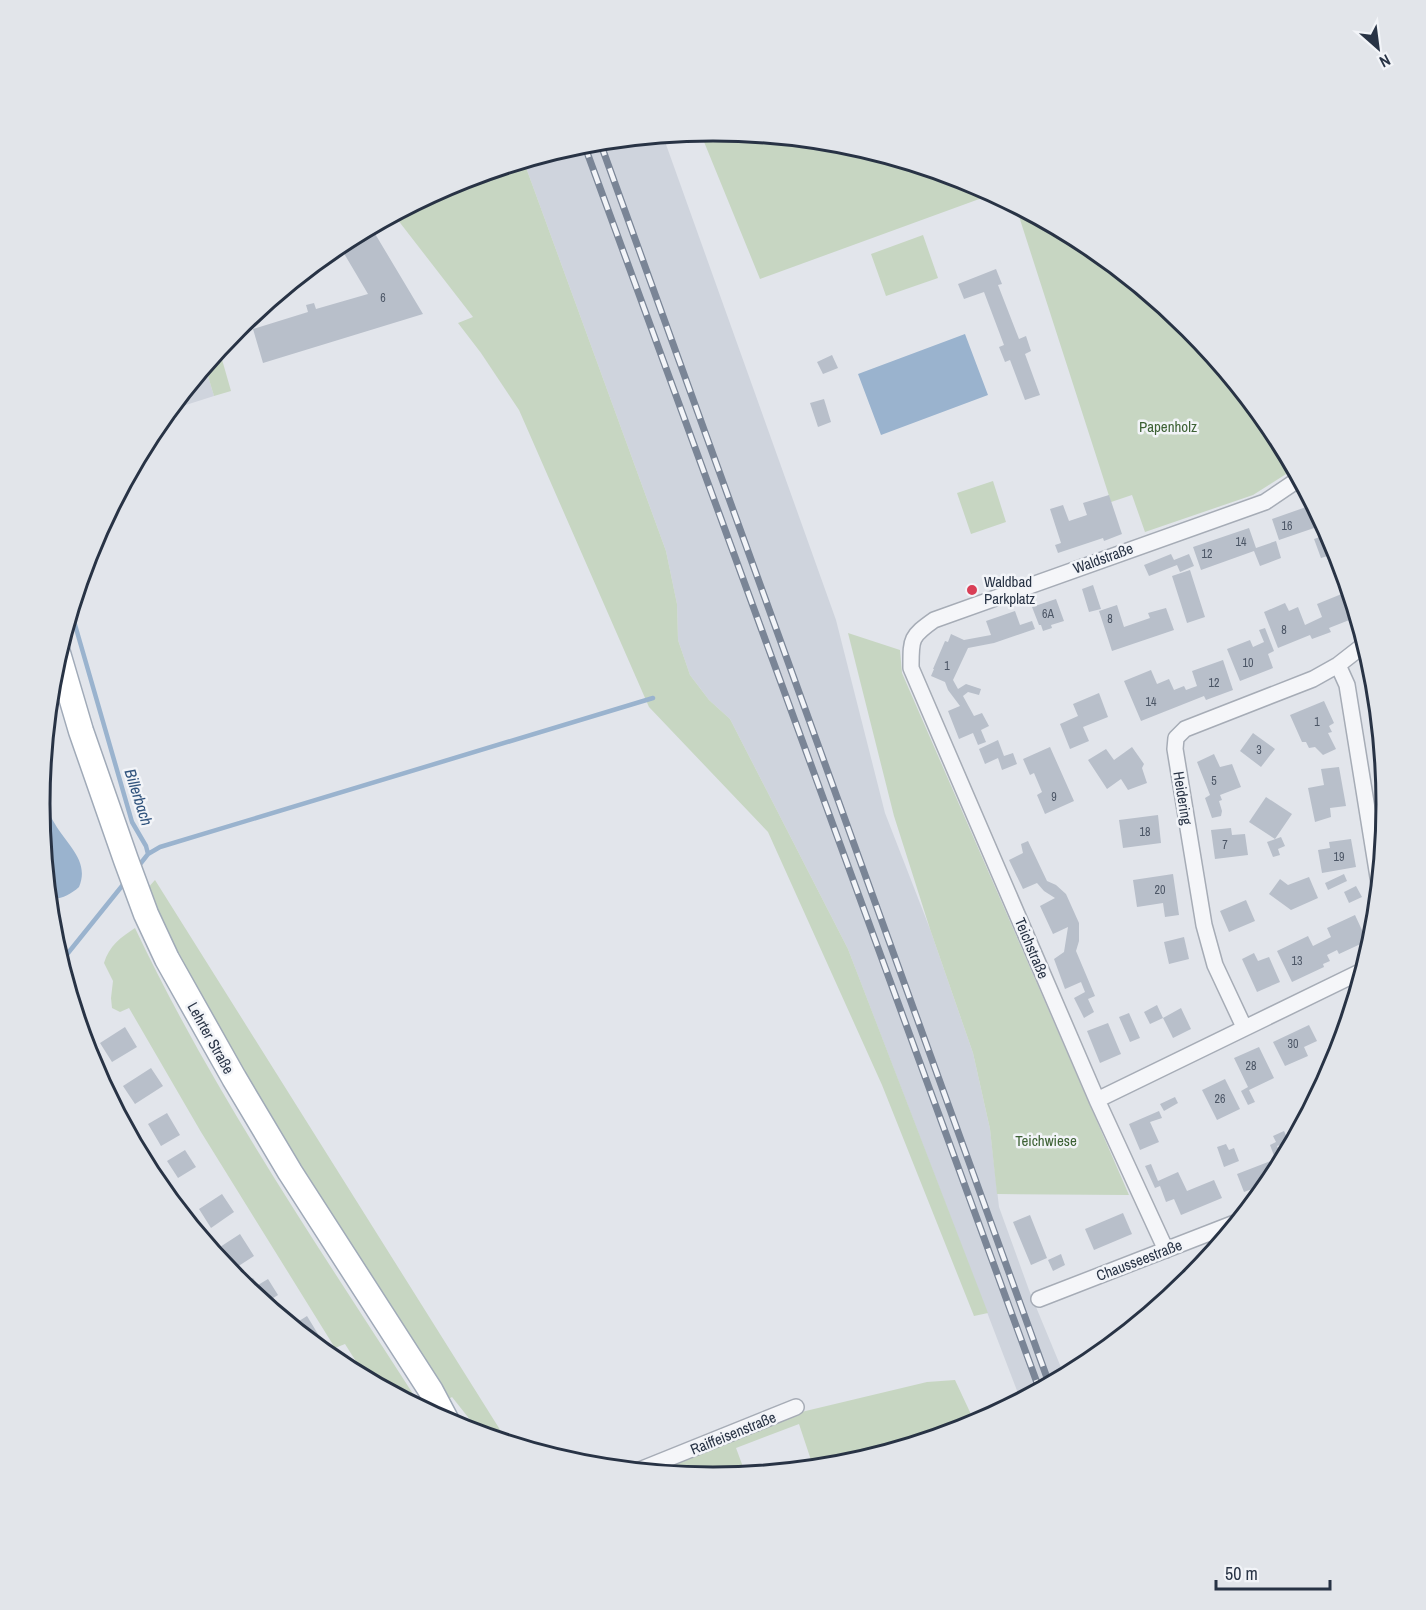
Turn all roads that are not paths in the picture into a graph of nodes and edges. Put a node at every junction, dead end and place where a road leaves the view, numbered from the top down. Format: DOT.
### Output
graph roads {
  1 [pos="1293,483"];
  2 [pos="911,642"];
  3 [pos="1358,650"];
  4 [pos="1338,665"];
  5 [pos="62,674"];
  6 [pos="1374,855"];
  7 [pos="1355,974"];
  8 [pos="1244,1027"];
  9 [pos="1097,1100"];
  10 [pos="1224,1227"];
  11 [pos="1166,1250"];
  12 [pos="1039,1299"];
  13 [pos="431,1390"];
  14 [pos="795,1407"];
  15 [pos="441,1410"];
  16 [pos="450,1414"];
  17 [pos="653,1465"];
  1 -- 2 [label="street, Waldstraße"];
  2 -- 9 [label="street, Teichstraße"];
  3 -- 4 [label="street, Heidering"];
  4 -- 6 [label="street"];
  4 -- 8 [label="street, Heidering"];
  5 -- 13 [label="main road, Lehrter Straße"];
  7 -- 8 [label="street"];
  8 -- 9 [label="street"];
  9 -- 11 [label="street, Teichstraße"];
  10 -- 11 [label="street, Chausseestraße"];
  11 -- 12 [label="street, Chausseestraße"];
  13 -- 15 [label="main road, Lehrter Straße"];
  13 -- 16 [label="main road, Lehrter Straße"];
  14 -- 17 [label="street, Raiffeisenstraße"];
}
